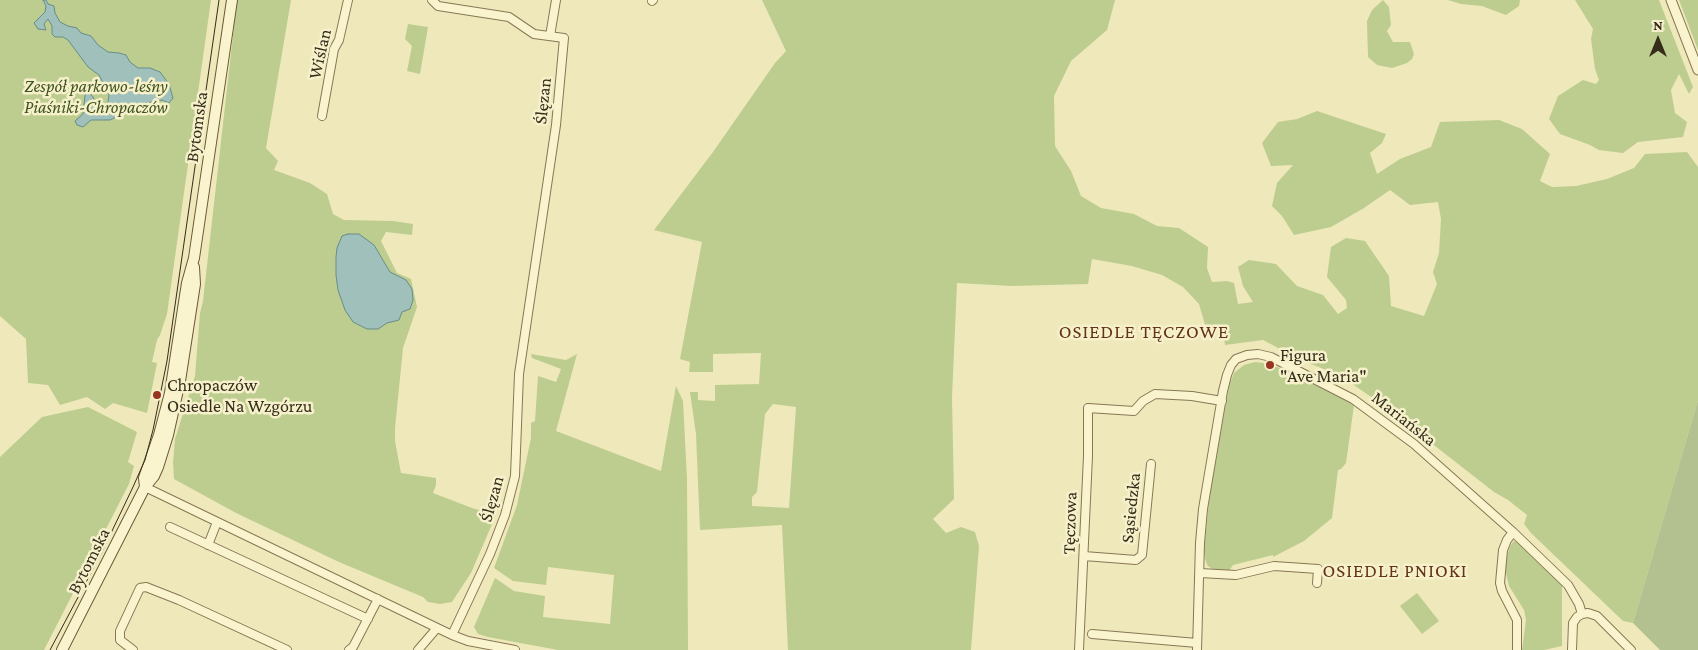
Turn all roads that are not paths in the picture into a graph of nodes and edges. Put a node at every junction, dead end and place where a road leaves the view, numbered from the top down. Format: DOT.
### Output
graph roads {
  1 [pos="232,0"];
  2 [pos="348,0"];
  3 [pos="432,0"];
  4 [pos="556,0"];
  5 [pos="1671,0"];
  6 [pos="550,36"];
  7 [pos="1698,70"];
  8 [pos="322,116"];
  9 [pos="1222,401"];
  10 [pos="1151,464"];
  11 [pos="145,487"];
  12 [pos="217,522"];
  13 [pos="170,527"];
  14 [pos="1513,532"];
  15 [pos="208,545"];
  16 [pos="1084,556"];
  17 [pos="1200,572"];
  18 [pos="1317,583"];
  19 [pos="378,599"];
  20 [pos="1582,614"];
  21 [pos="368,619"];
  22 [pos="437,628"];
  23 [pos="1092,634"];
  24 [pos="452,635"];
  25 [pos="1197,646"];
  26 [pos="62,650"];
  27 [pos="133,650"];
  28 [pos="287,650"];
  29 [pos="349,650"];
  30 [pos="418,650"];
  31 [pos="514,650"];
  32 [pos="1079,650"];
  33 [pos="1517,650"];
  34 [pos="1572,650"];
  35 [pos="1631,650"];
  1 -- 11 [label="main road, Bytomska"];
  2 -- 8 [label="street, Wiślan"];
  3 -- 6 [label="street, Ślęzan"];
  4 -- 6 [label="street"];
  5 -- 7 [label="street"];
  6 -- 24 [label="street, Ślęzan"];
  9 -- 14 [label="street, Mariańska"];
  9 -- 16 [label="street, Tęczowa"];
  9 -- 17 [label="street, Mariańska"];
  10 -- 16 [label="street, Sąsiedzka"];
  11 -- 12 [label="street"];
  11 -- 26 [label="main road, Bytomska"];
  12 -- 15 [label="street"];
  12 -- 19 [label="street"];
  13 -- 15 [label="street"];
  14 -- 20 [label="street, Mariańska"];
  14 -- 33 [label="street"];
  15 -- 21 [label="street"];
  16 -- 32 [label="street, Tęczowa"];
  17 -- 18 [label="street"];
  17 -- 25 [label="street, Mariańska"];
  19 -- 21 [label="street"];
  19 -- 22 [label="street"];
  20 -- 34 [label="street"];
  20 -- 35 [label="street"];
  21 -- 29 [label="street"];
  22 -- 24 [label="street"];
  22 -- 30 [label="street"];
  23 -- 25 [label="street"];
  24 -- 31 [label="street"];
  27 -- 28 [label="street"];
}
